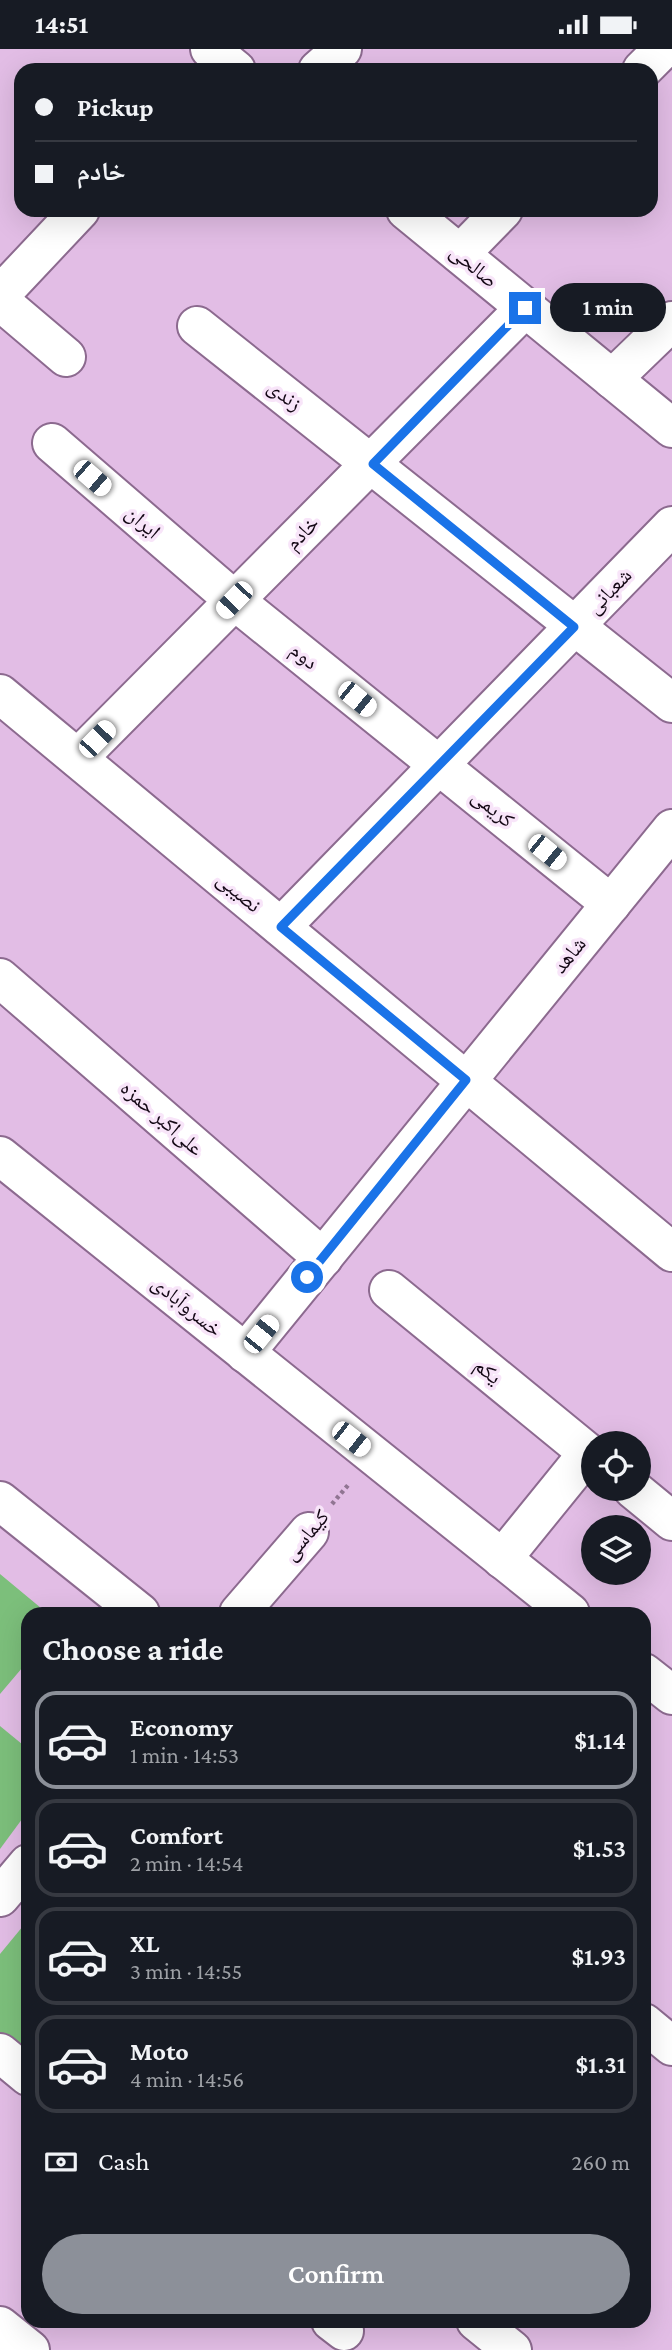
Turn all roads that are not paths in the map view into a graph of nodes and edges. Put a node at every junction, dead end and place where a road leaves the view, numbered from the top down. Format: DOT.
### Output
graph roads {
  1 [pos="342,49"];
  2 [pos="663,49"];
  3 [pos="326,63"];
  4 [pos="649,63"];
  5 [pos="73,217"];
  6 [pos="415,217"];
  7 [pos="496,217"];
  8 [pos="460,254"];
  9 [pos="0,295"];
  10 [pos="0,301"];
  11 [pos="525,308"];
  12 [pos="672,321"];
  13 [pos="197,325"];
  14 [pos="66,357"];
  15 [pos="612,379"];
  16 [pos="672,429"];
  17 [pos="52,443"];
  18 [pos="373,464"];
  19 [pos="672,526"];
  20 [pos="234,600"];
  21 [pos="574,627"];
  22 [pos="0,694"];
  23 [pos="672,703"];
  24 [pos="78,758"];
  25 [pos="440,764"];
  26 [pos="672,829"];
  27 [pos="611,904"];
  28 [pos="281,927"];
  29 [pos="0,978"];
  30 [pos="466,1080"];
  31 [pos="0,1156"];
  32 [pos="672,1252"];
  33 [pos="323,1258"];
  34 [pos="389,1290"];
  35 [pos="245,1353"];
  36 [pos="581,1447"];
  37 [pos="581,1467"];
  38 [pos="0,1501"];
  39 [pos="648,1501"];
  40 [pos="672,1521"];
  41 [pos="309,1532"];
  42 [pos="502,1559"];
  43 [pos="133,1607"];
  44 [pos="244,1607"];
  45 [pos="562,1607"];
  46 [pos="651,1678"];
  47 [pos="672,1695"];
  48 [pos="21,1872"];
  49 [pos="0,1897"];
  50 [pos="651,2029"];
  51 [pos="672,2046"];
  52 [pos="0,2053"];
  53 [pos="21,2070"];
  54 [pos="0,2326"];
  55 [pos="485,2328"];
  56 [pos="30,2350"];
  57 [pos="512,2350"];
  1 -- 3 [label="street"];
  2 -- 4 [label="street"];
  5 -- 9 [label="street"];
  6 -- 8 [label="street, صالحی"];
  7 -- 8 [label="street"];
  8 -- 11 [label="street, صالحی"];
  10 -- 14 [label="street"];
  11 -- 15 [label="street, صالحی"];
  11 -- 18 [label="street, خادم"];
  12 -- 15 [label="street"];
  13 -- 18 [label="street, زندی"];
  15 -- 16 [label="street, صالحی"];
  17 -- 20 [label="street, ایران"];
  18 -- 20 [label="street, خادم"];
  18 -- 21 [label="street, زندی"];
  19 -- 21 [label="street, شعبانی"];
  20 -- 24 [label="street, خادم"];
  20 -- 25 [label="street, دوم"];
  21 -- 23 [label="street, زندی"];
  21 -- 25 [label="street, شعبانی"];
  22 -- 24 [label="street, نصیبی"];
  24 -- 28 [label="street, نصیبی"];
  25 -- 27 [label="street, کریمی"];
  25 -- 28 [label="street, شعبانی"];
  26 -- 27 [label="street, شاهد"];
  27 -- 30 [label="street, شاهد"];
  28 -- 30 [label="street, نصیبی"];
  29 -- 33 [label="street, علی‌اکبر حمزه"];
  30 -- 32 [label="street, نصیبی"];
  30 -- 33 [label="street, شاهد"];
  31 -- 35 [label="street, خسروآبادی"];
  33 -- 35 [label="street, شاهد"];
  34 -- 36 [label="street, یکم"];
  35 -- 42 [label="street, خسروآبادی"];
  37 -- 42 [label="street, یکم"];
  38 -- 43 [label="street"];
  39 -- 40 [label="street"];
  41 -- 44 [label="street, کیماسی"];
  42 -- 45 [label="street, خسروآبادی"];
  46 -- 47 [label="street"];
  48 -- 49 [label="street"];
  50 -- 51 [label="street"];
  52 -- 53 [label="street"];
  54 -- 56 [label="street"];
  55 -- 57 [label="street"];
}
